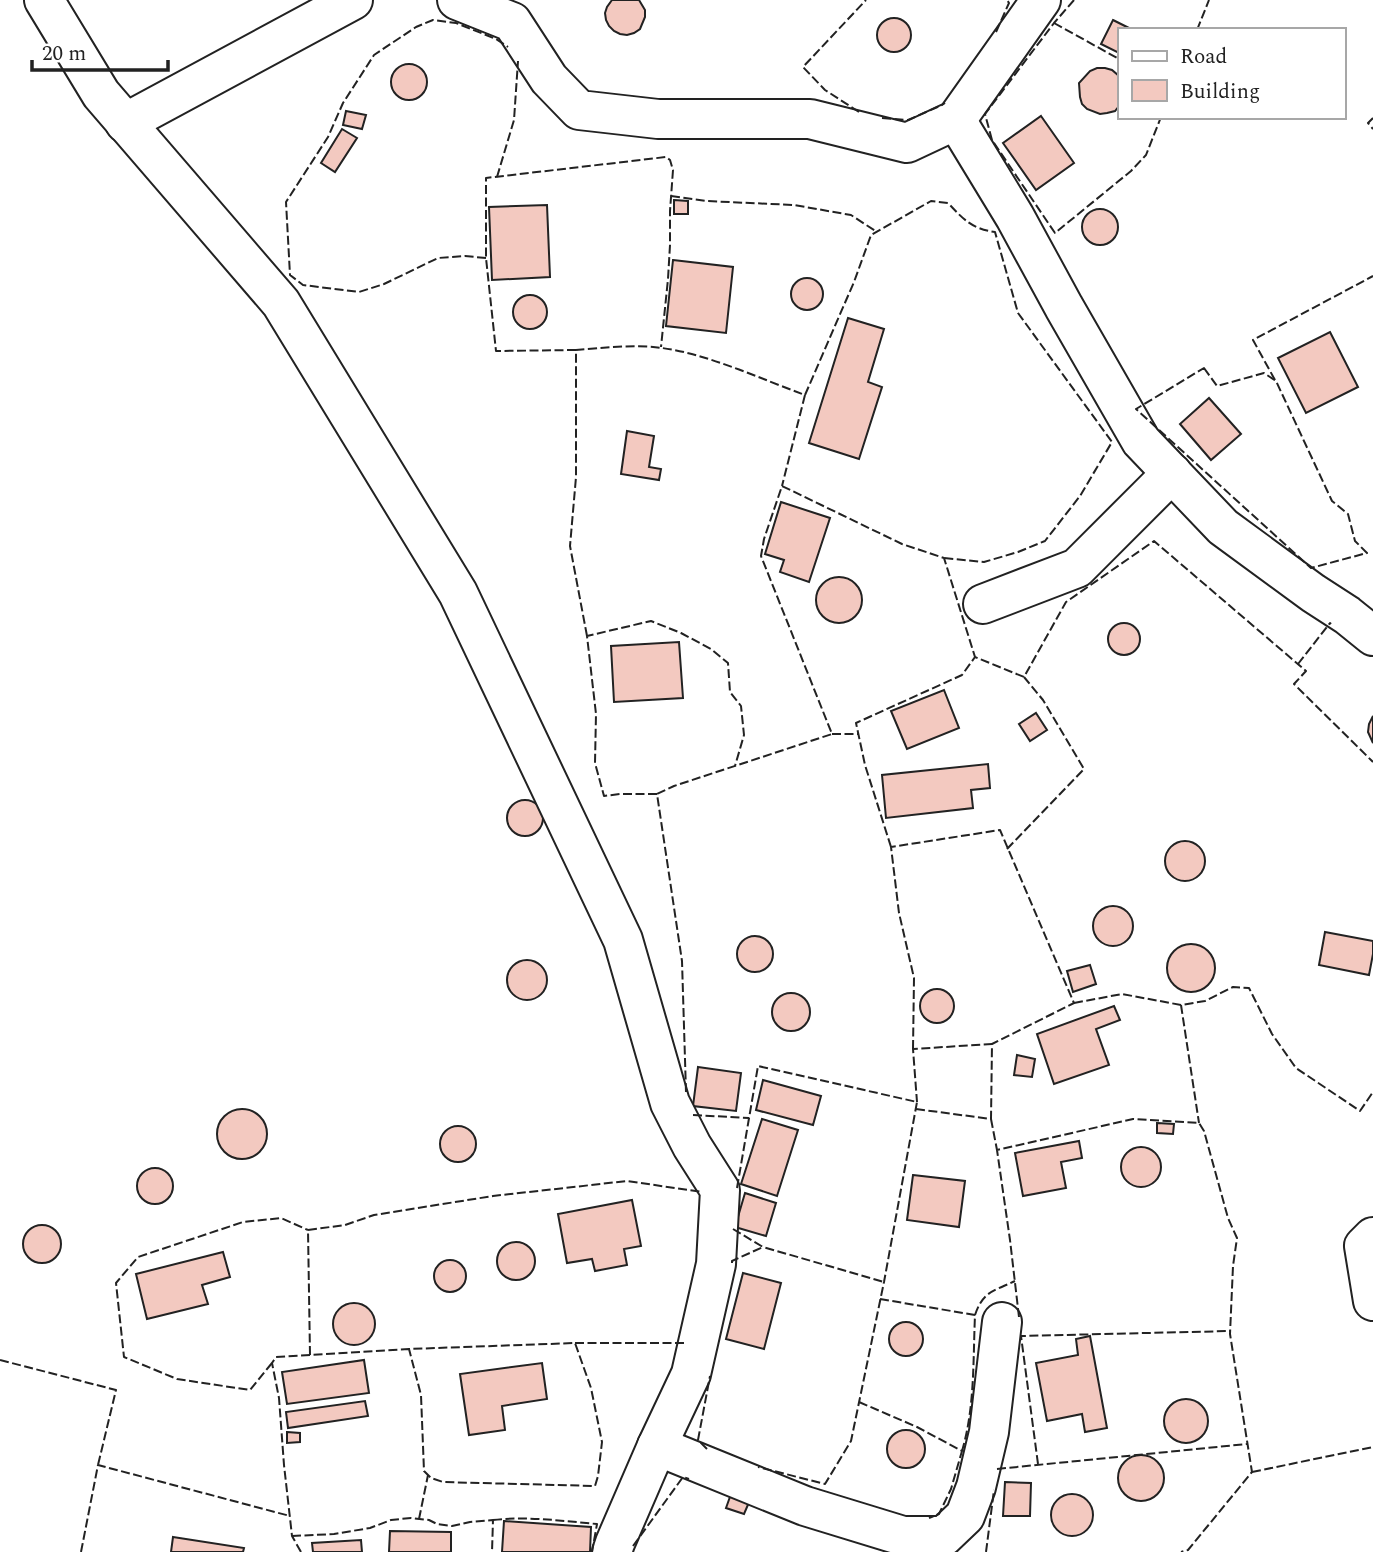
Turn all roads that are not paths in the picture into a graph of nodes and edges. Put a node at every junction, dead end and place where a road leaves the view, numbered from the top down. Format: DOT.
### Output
graph roads {
  1 [pos="44,0"];
  2 [pos="353,0"];
  3 [pos="457,0"];
  4 [pos="1041,0"];
  5 [pos="956,120"];
  6 [pos="125,123"];
  7 [pos="1172,473"];
  8 [pos="983,604"];
  9 [pos="1373,636"];
  10 [pos="1373,1237"];
  11 [pos="1373,1301"];
  12 [pos="1002,1322"];
  13 [pos="657,1446"];
  14 [pos="612,1552"];
  1 -- 6 [label="street"];
  2 -- 6 [label="street"];
  3 -- 5 [label="street"];
  4 -- 5 [label="street"];
  5 -- 7 [label="street"];
  6 -- 13 [label="street"];
  7 -- 8 [label="street"];
  7 -- 9 [label="street"];
  10 -- 11 [label="street"];
  12 -- 13 [label="street"];
  13 -- 14 [label="street"];
}
